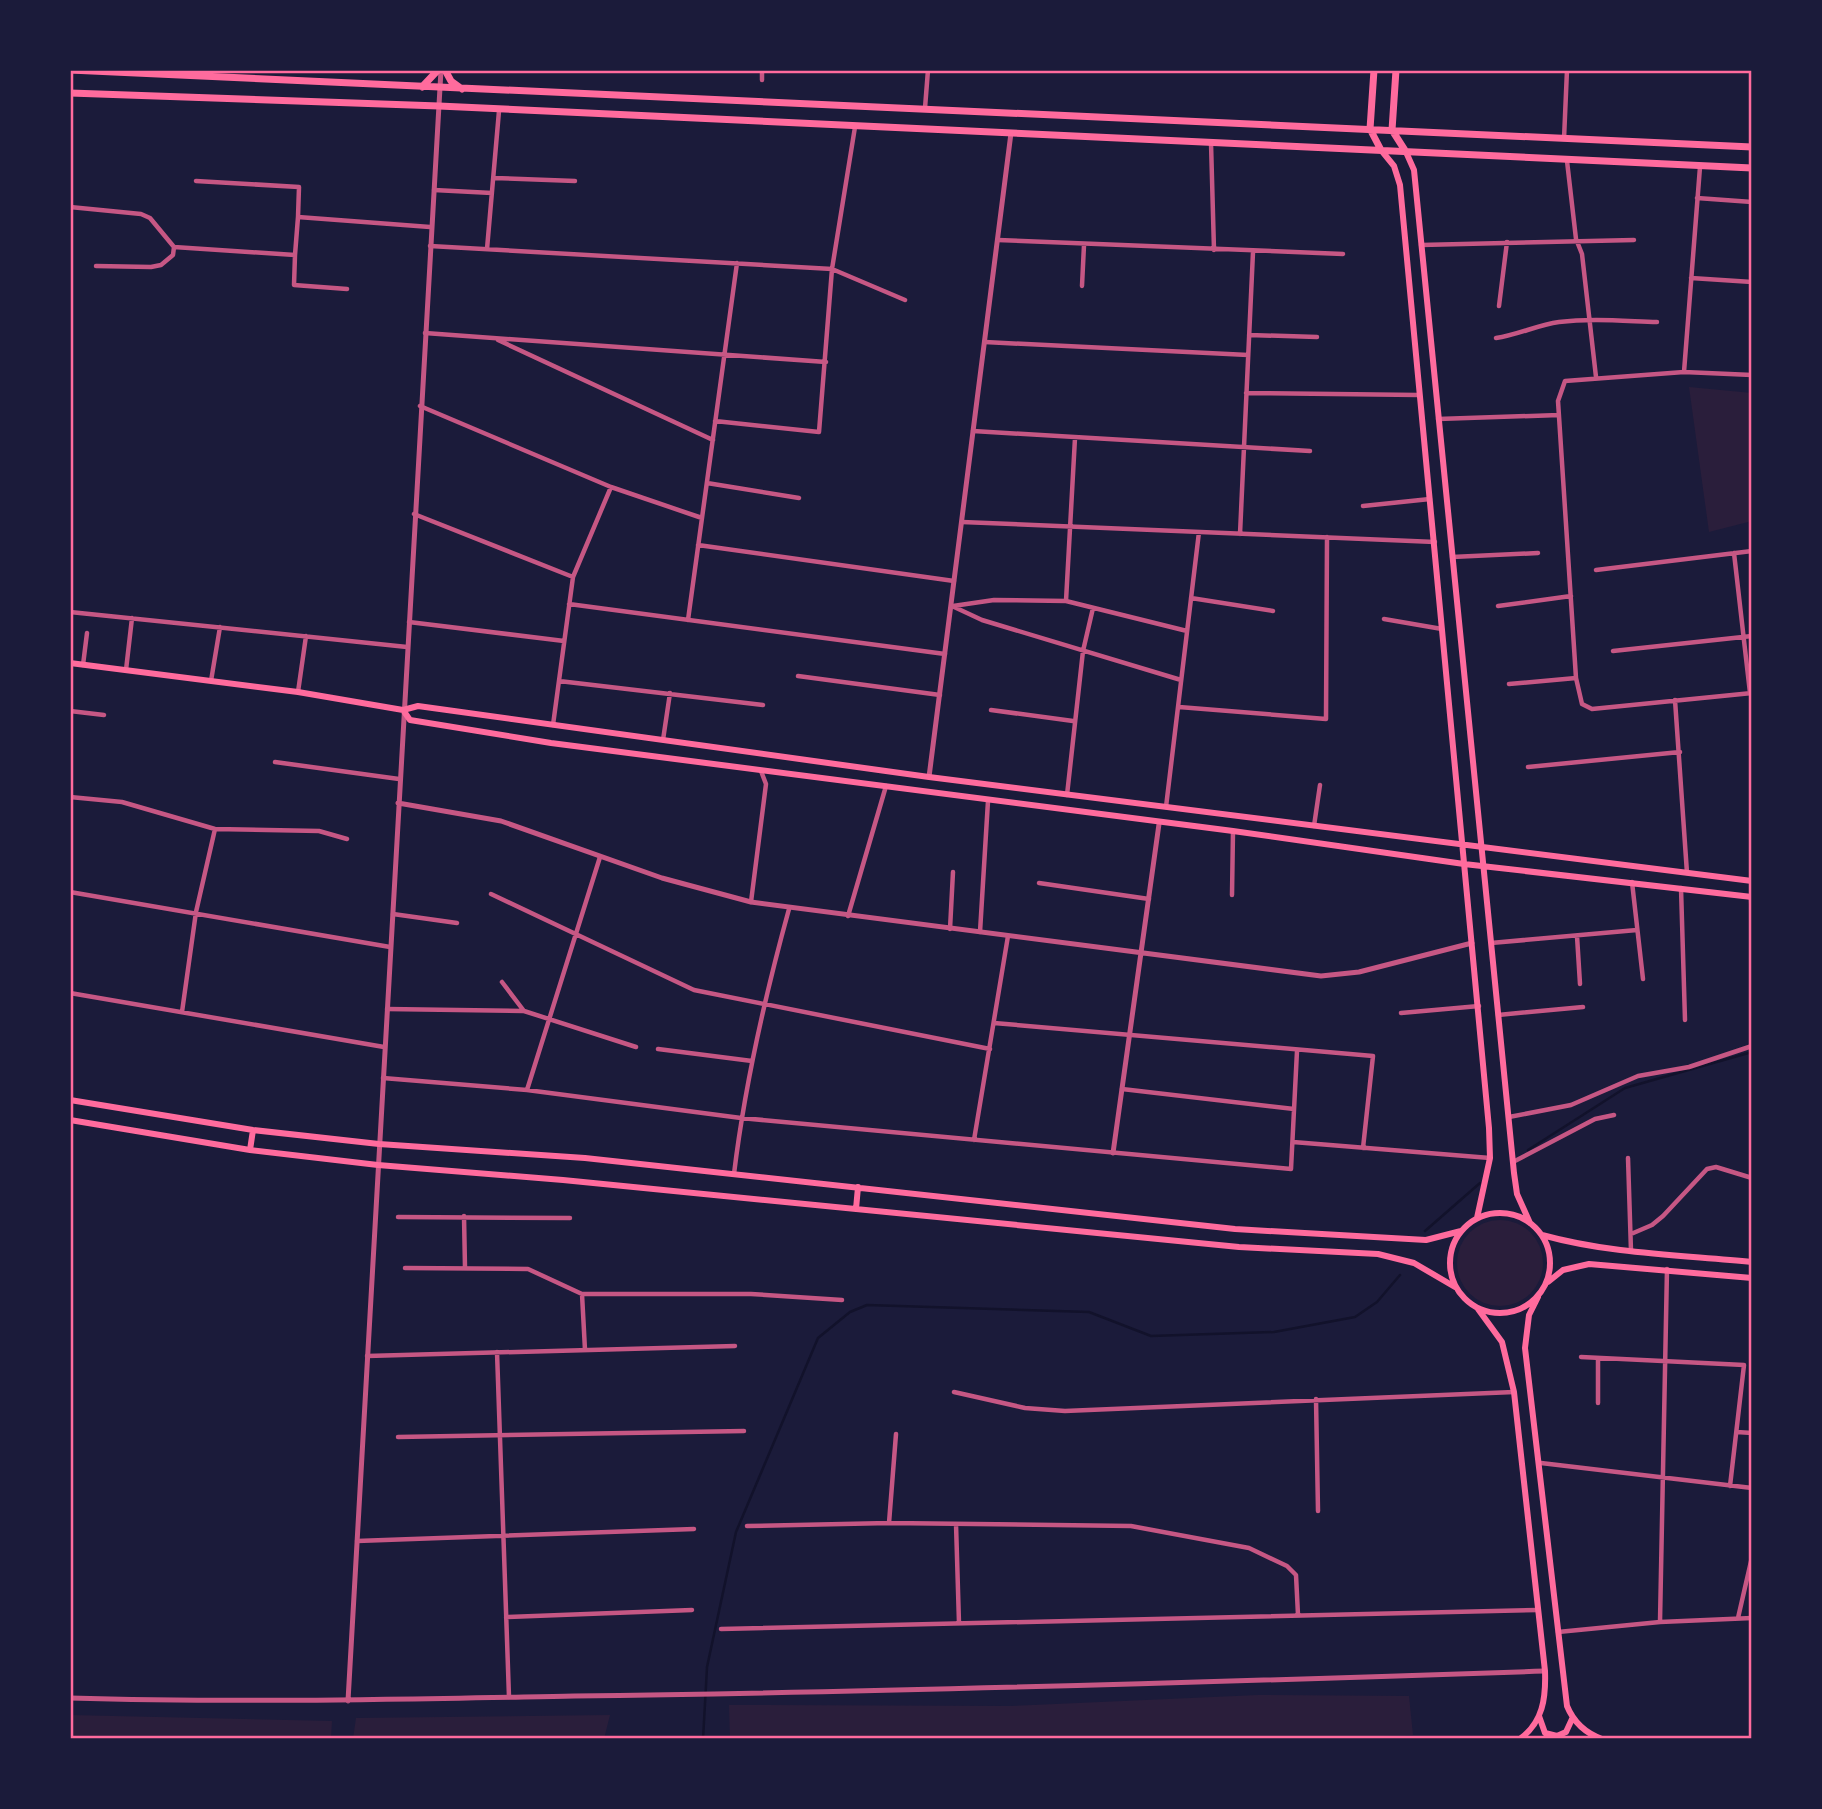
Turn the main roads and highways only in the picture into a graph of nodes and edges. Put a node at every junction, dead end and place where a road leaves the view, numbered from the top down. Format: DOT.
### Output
graph roads {
  1 [pos="70,70"];
  2 [pos="441,70"];
  3 [pos="1374,70"];
  4 [pos="1396,70"];
  5 [pos="422,87"];
  6 [pos="462,89"];
  7 [pos="70,93"];
  8 [pos="1370,129"];
  9 [pos="1392,130"];
  10 [pos="1752,147"];
  11 [pos="1381,150"];
  12 [pos="1406,152"];
  13 [pos="1752,168"];
  14 [pos="1436,394"];
  15 [pos="1418,395"];
  16 [pos="70,663"];
  17 [pos="403,710"];
  18 [pos="816,761"];
  19 [pos="814,778"];
  20 [pos="1030,790"];
  21 [pos="1028,806"];
  22 [pos="1463,845"];
  23 [pos="1481,847"];
  24 [pos="1464,864"];
  25 [pos="1483,867"];
  26 [pos="1752,881"];
  27 [pos="1752,897"];
  28 [pos="70,1100"];
  29 [pos="70,1120"];
  30 [pos="253,1130"];
  31 [pos="250,1150"];
  32 [pos="858,1187"];
  33 [pos="856,1209"];
  34 [pos="1478,1218"];
  35 [pos="1530,1223"];
  36 [pos="1461,1231"];
  37 [pos="1542,1235"];
  38 [pos="1752,1262"];
  39 [pos="1752,1278"];
  40 [pos="1546,1284"];
  41 [pos="1455,1287"];
  42 [pos="1538,1297"];
  43 [pos="1478,1309"];
  44 [pos="1545,1671"];
  45 [pos="1563,1671"];
  46 [pos="1539,1716"];
  47 [pos="1572,1719"];
  48 [pos="1520,1739"];
  49 [pos="1602,1739"];
  1 -- 5 [label="main road"];
  2 -- 5 [label="main road"];
  2 -- 6 [label="main road"];
  3 -- 8 [label="main road"];
  4 -- 9 [label="main road"];
  5 -- 6 [label="main road"];
  6 -- 8 [label="main road"];
  7 -- 11 [label="main road"];
  8 -- 9 [label="main road"];
  8 -- 11 [label="main road"];
  9 -- 10 [label="main road"];
  9 -- 12 [label="main road"];
  11 -- 12 [label="main road"];
  11 -- 15 [label="main road"];
  12 -- 13 [label="main road"];
  12 -- 14 [label="main road"];
  14 -- 15 [label="main road"];
  14 -- 23 [label="main road"];
  15 -- 22 [label="main road"];
  16 -- 17 [label="main road"];
  17 -- 18 [label="main road"];
  17 -- 19 [label="main road"];
  18 -- 19 [label="main road"];
  18 -- 20 [label="main road"];
  19 -- 21 [label="main road"];
  20 -- 21 [label="main road"];
  20 -- 22 [label="main road"];
  21 -- 24 [label="main road"];
  22 -- 23 [label="main road"];
  22 -- 24 [label="main road"];
  23 -- 25 [label="main road"];
  23 -- 26 [label="main road"];
  24 -- 25 [label="main road"];
  24 -- 34 [label="main road"];
  25 -- 27 [label="main road"];
  25 -- 35 [label="main road"];
  28 -- 30 [label="main road"];
  29 -- 31 [label="main road"];
  30 -- 31 [label="main road"];
  30 -- 32 [label="main road"];
  31 -- 33 [label="main road"];
  32 -- 33 [label="main road"];
  32 -- 36 [label="main road"];
  33 -- 41 [label="main road"];
  34 -- 35 [label="main road"];
  34 -- 36 [label="main road"];
  35 -- 37 [label="main road"];
  36 -- 41 [label="main road"];
  37 -- 38 [label="main road"];
  37 -- 40 [label="main road"];
  39 -- 40 [label="main road"];
  40 -- 42 [label="main road"];
  41 -- 43 [label="main road"];
  42 -- 43 [label="main road"];
  42 -- 45 [label="main road"];
  43 -- 44 [label="main road"];
  44 -- 45 [label="main road"];
  44 -- 46 [label="main road"];
  45 -- 47 [label="main road"];
  46 -- 47 [label="main road"];
  46 -- 48 [label="main road"];
  47 -- 49 [label="main road"];
}
